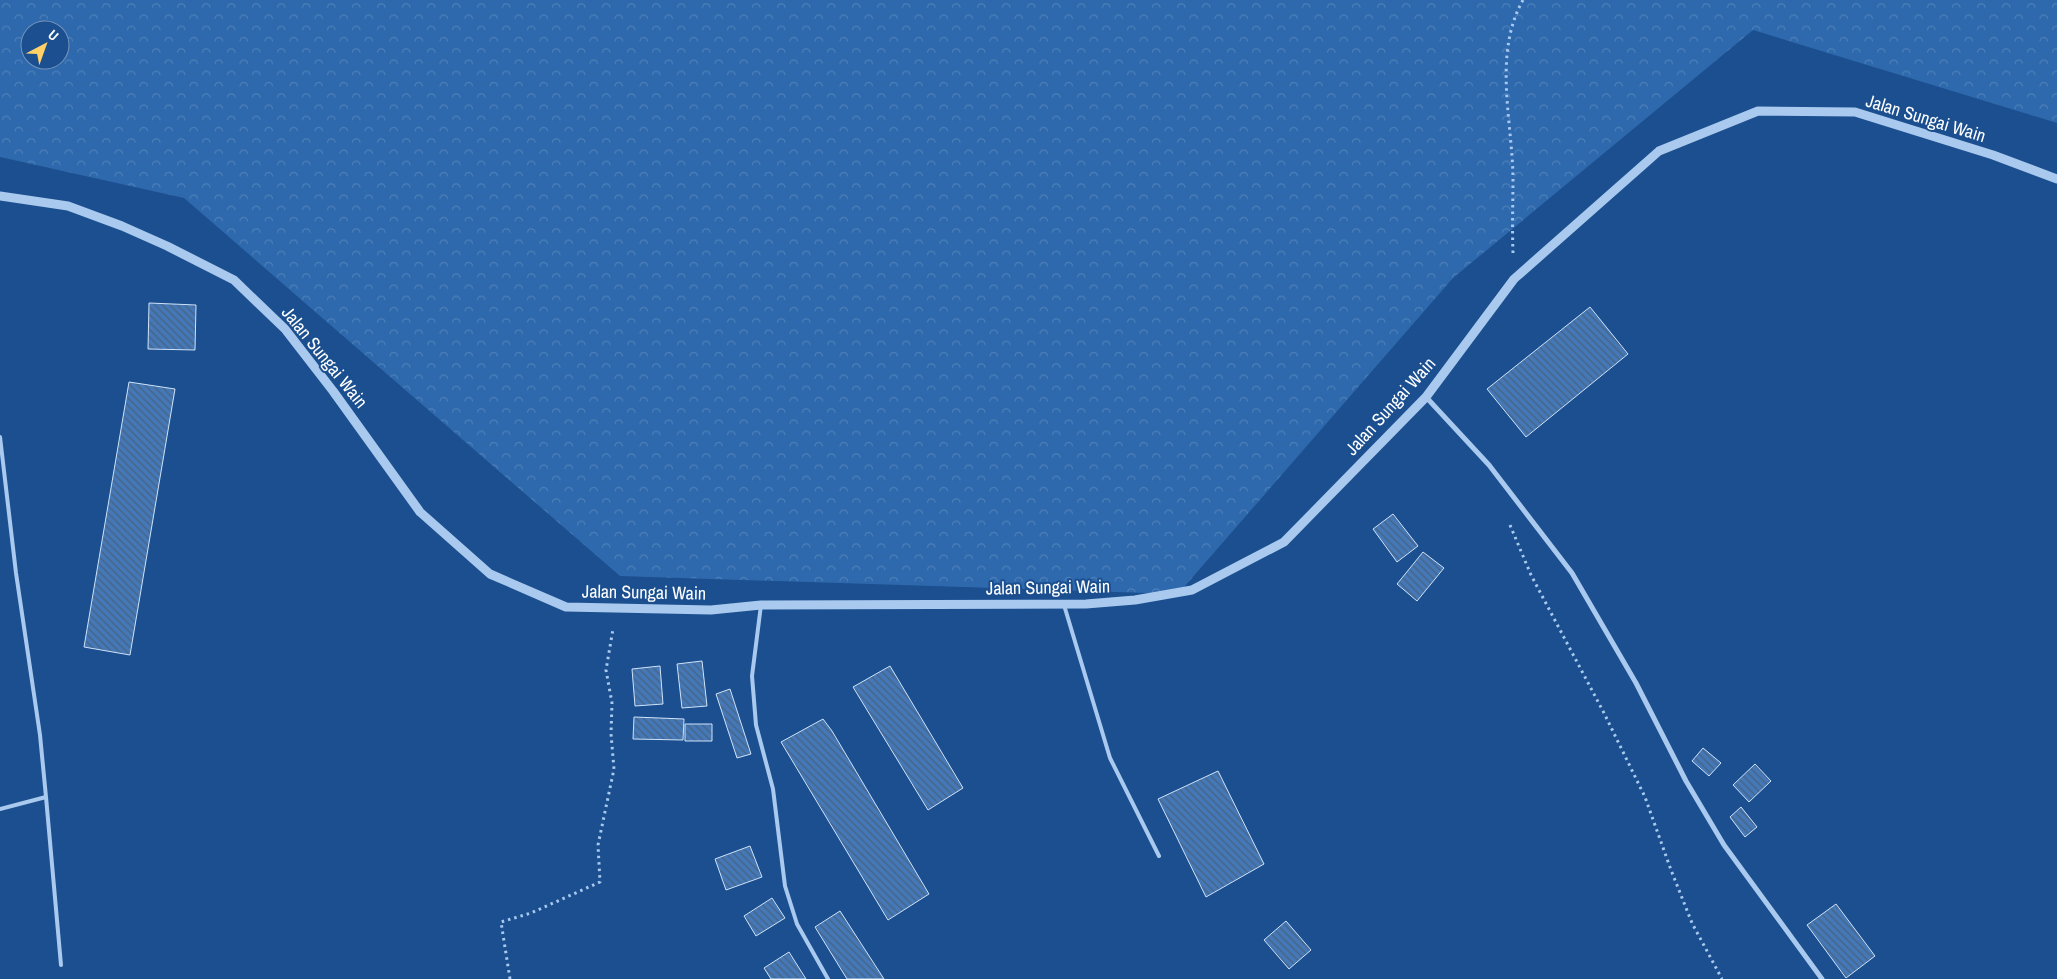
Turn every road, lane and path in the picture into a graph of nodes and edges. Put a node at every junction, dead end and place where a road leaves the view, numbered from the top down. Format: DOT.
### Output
graph roads {
  1 [pos="1523,0"];
  2 [pos="2057,179"];
  3 [pos="0,196"];
  4 [pos="1514,279"];
  5 [pos="1426,397"];
  6 [pos="0,437"];
  7 [pos="1508,522"];
  8 [pos="762,605"];
  9 [pos="1064,605"];
  10 [pos="605,625"];
  11 [pos="46,797"];
  12 [pos="0,808"];
  13 [pos="1159,856"];
  14 [pos="61,965"];
  15 [pos="510,979"];
  16 [pos="828,979"];
  17 [pos="1722,979"];
  18 [pos="1822,979"];
  1 -- 4 [label="path"];
  2 -- 4 [label="street, Jalan Sungai Wain"];
  3 -- 8 [label="street, Jalan Sungai Wain"];
  4 -- 5 [label="street, Jalan Sungai Wain"];
  5 -- 9 [label="street, Jalan Sungai Wain"];
  5 -- 18 [label="street"];
  6 -- 11 [label="lane"];
  7 -- 17 [label="path"];
  8 -- 9 [label="street, Jalan Sungai Wain"];
  8 -- 16 [label="lane"];
  9 -- 13 [label="lane"];
  10 -- 15 [label="path"];
  11 -- 12 [label="lane"];
  11 -- 14 [label="lane"];
}
